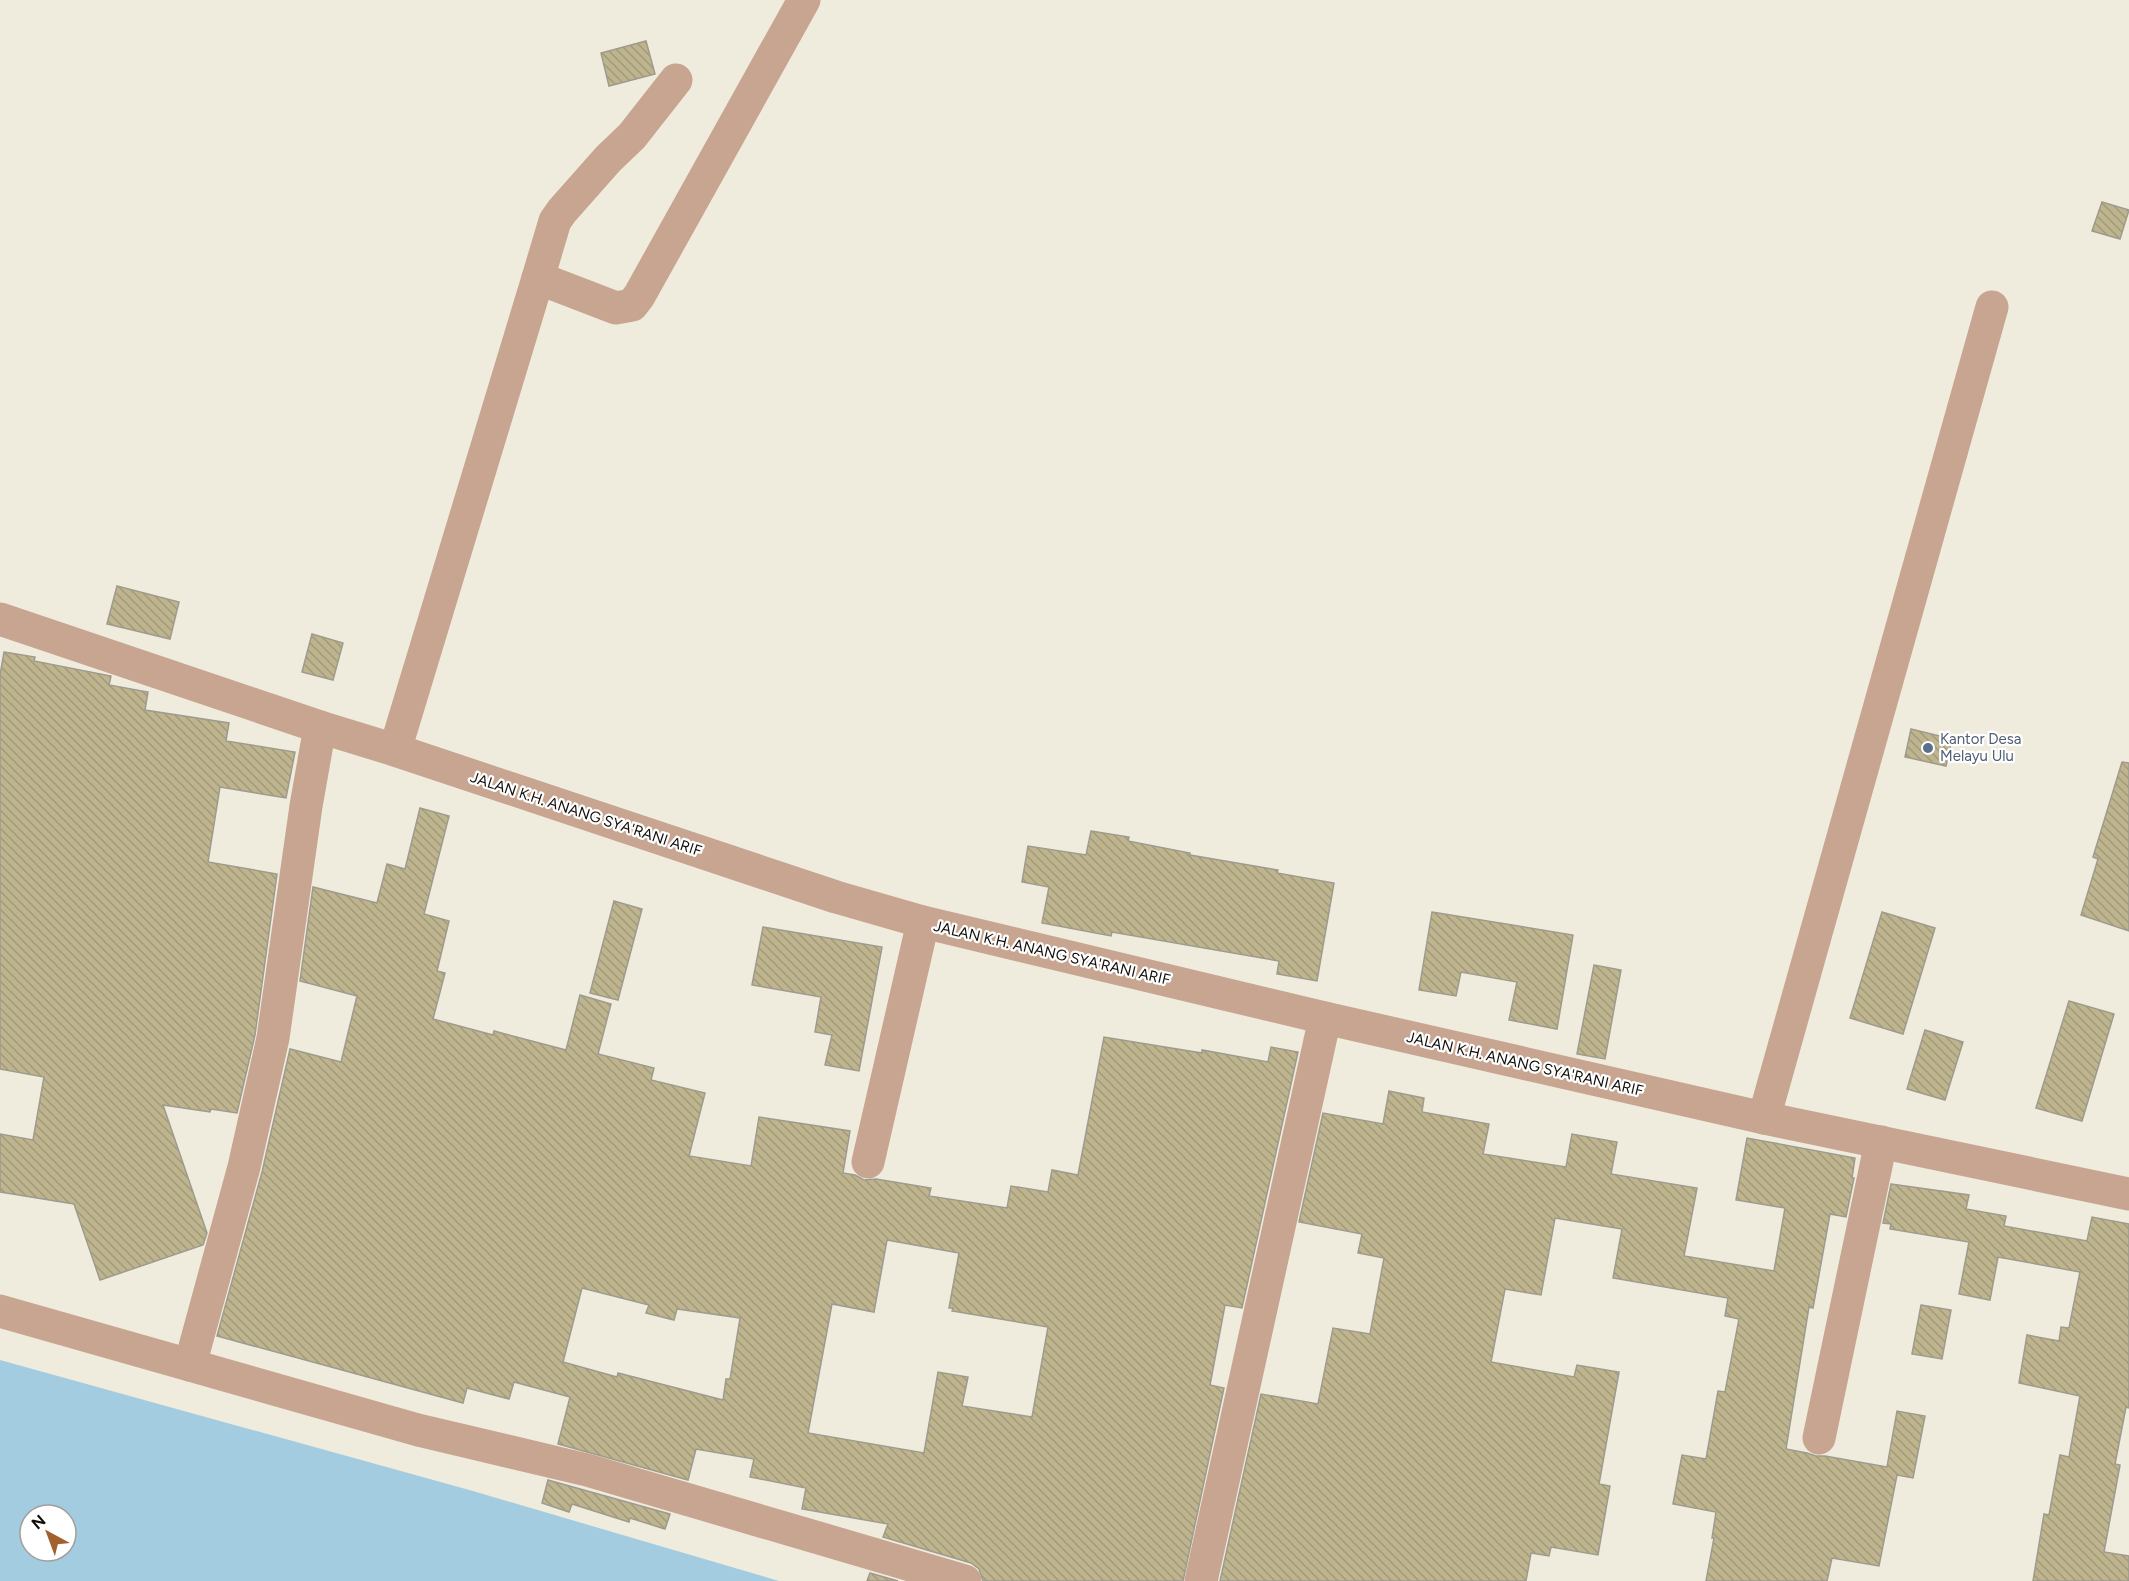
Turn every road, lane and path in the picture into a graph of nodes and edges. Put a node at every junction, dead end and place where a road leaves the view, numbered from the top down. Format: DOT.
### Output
graph roads {
  1 [pos="804,0"];
  2 [pos="676,80"];
  3 [pos="538,278"];
  4 [pos="1992,307"];
  5 [pos="0,619"];
  6 [pos="320,727"];
  7 [pos="395,750"];
  8 [pos="923,922"];
  9 [pos="1325,1018"];
  10 [pos="1764,1118"];
  11 [pos="1881,1143"];
  12 [pos="868,1162"];
  13 [pos="2129,1194"];
  14 [pos="0,1311"];
  15 [pos="190,1365"];
  16 [pos="1819,1438"];
  17 [pos="965,1581"];
  18 [pos="1201,1581"];
  1 -- 3 [label="street"];
  2 -- 3 [label="street"];
  3 -- 7 [label="street"];
  4 -- 10 [label="street"];
  5 -- 6 [label="street, JALAN K.H. ANANG SYA'RANI ARIF"];
  6 -- 7 [label="street, JALAN K.H. ANANG SYA'RANI ARIF"];
  6 -- 15 [label="street"];
  7 -- 8 [label="street, JALAN K.H. ANANG SYA'RANI ARIF"];
  8 -- 9 [label="street, JALAN K.H. ANANG SYA'RANI ARIF"];
  8 -- 12 [label="street"];
  9 -- 10 [label="street, JALAN K.H. ANANG SYA'RANI ARIF"];
  9 -- 18 [label="street"];
  10 -- 11 [label="street, JALAN K.H. ANANG SYA'RANI ARIF"];
  11 -- 13 [label="street, JALAN K.H. ANANG SYA'RANI ARIF"];
  11 -- 16 [label="street"];
  14 -- 15 [label="street"];
  15 -- 17 [label="street"];
}
